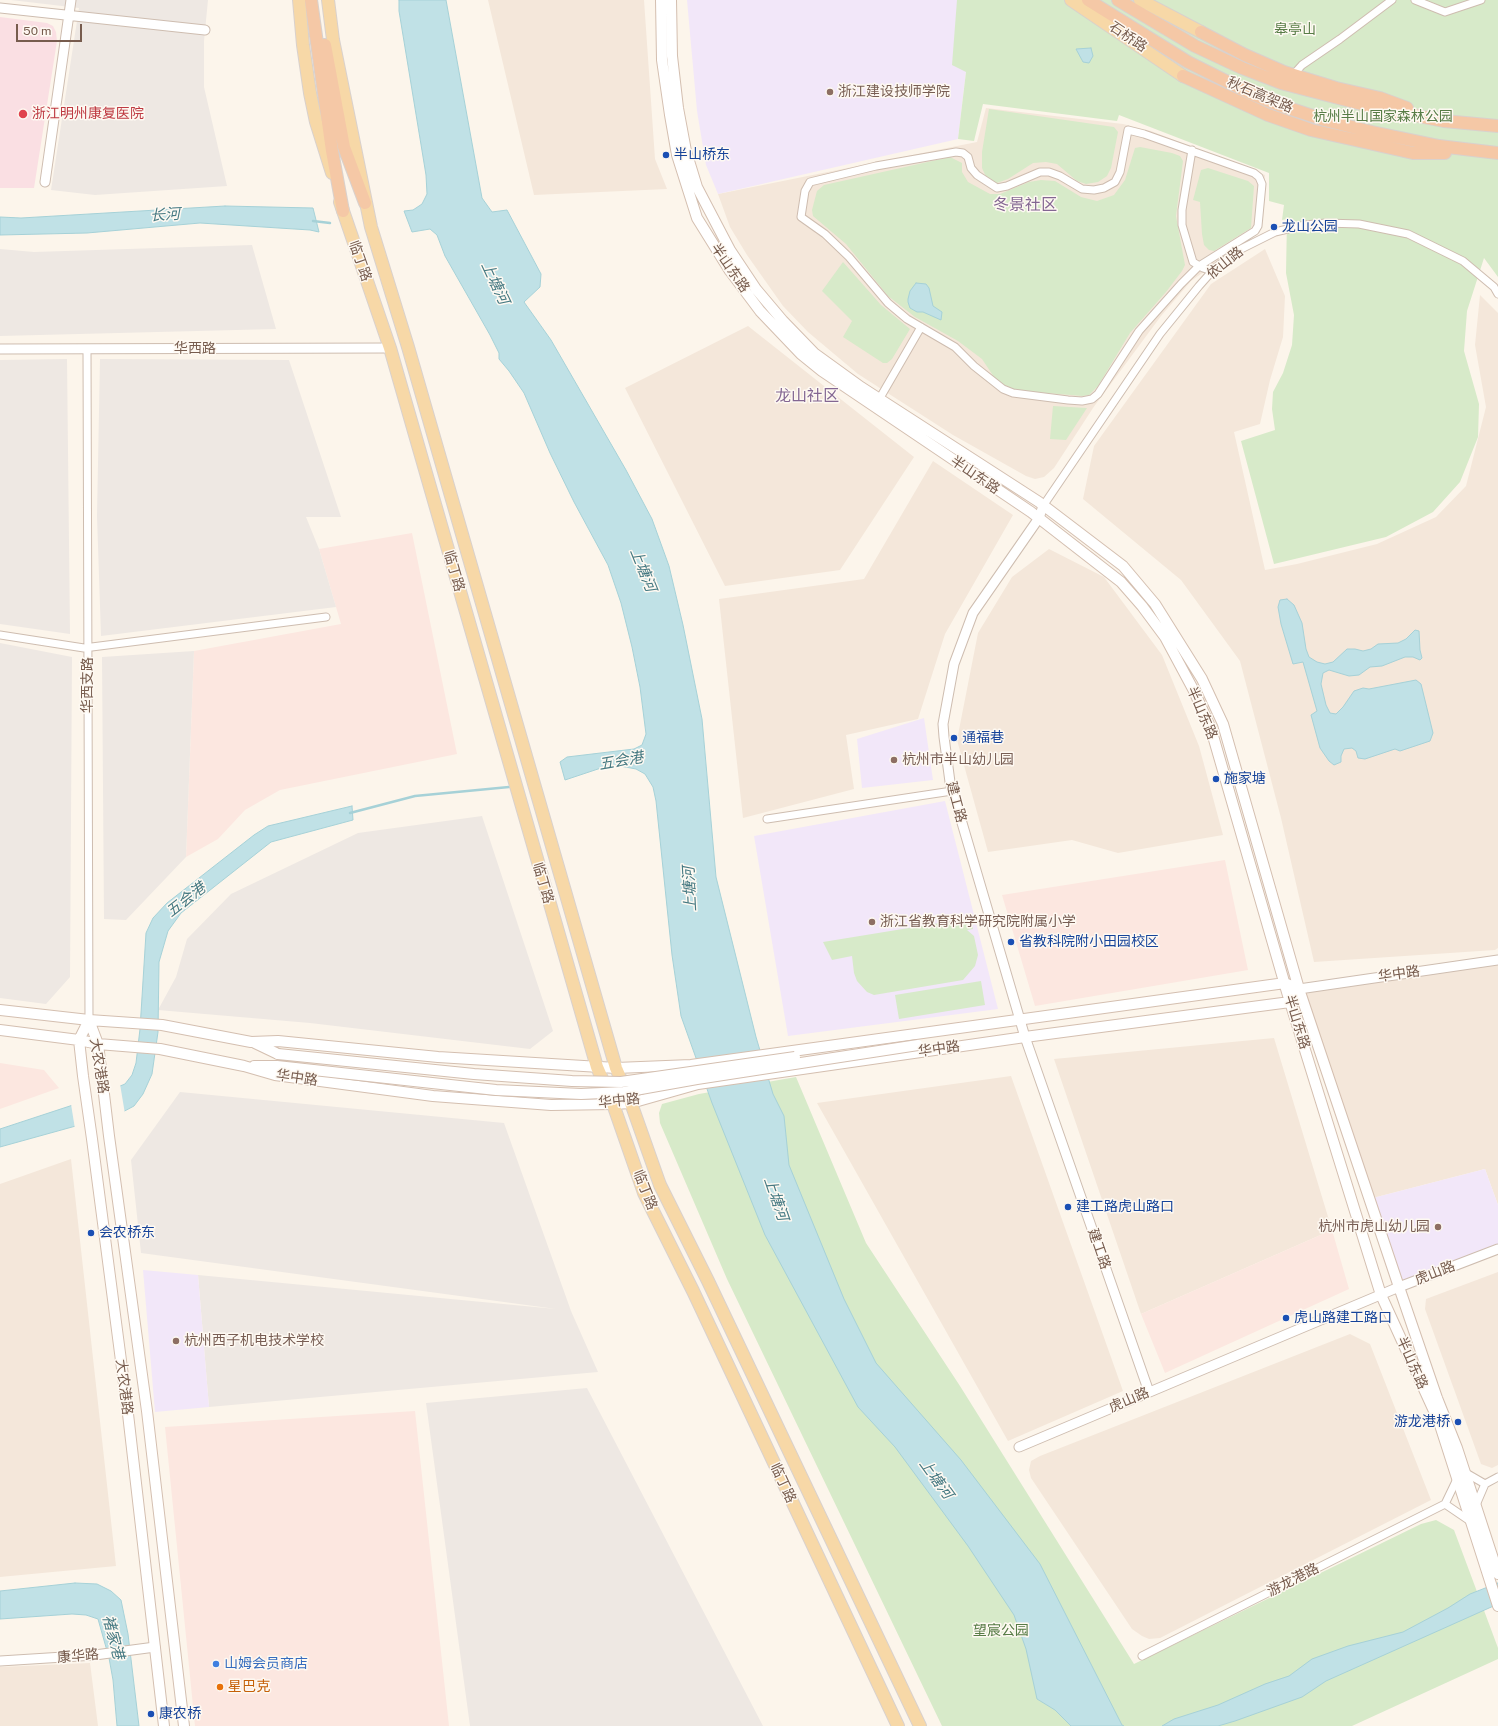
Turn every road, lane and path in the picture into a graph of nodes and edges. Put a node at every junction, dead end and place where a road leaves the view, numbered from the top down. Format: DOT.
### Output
graph roads {
  1 [pos="71,0"];
  2 [pos="299,0"];
  3 [pos="312,0"];
  4 [pos="319,0"];
  5 [pos="328,0"];
  6 [pos="661,0"];
  7 [pos="671,0"];
  8 [pos="1071,0"];
  9 [pos="1088,0"];
  10 [pos="1118,0"];
  11 [pos="1140,0"];
  12 [pos="1392,0"];
  13 [pos="1416,0"];
  14 [pos="1480,0"];
  15 [pos="0,8"];
  16 [pos="69,15"];
  17 [pos="205,30"];
  18 [pos="1201,32"];
  19 [pos="1293,75"];
  20 [pos="1183,76"];
  21 [pos="1444,122"];
  22 [pos="1498,126"];
  23 [pos="338,149"];
  24 [pos="1192,150"];
  25 [pos="1484,152"];
  26 [pos="1498,153"];
  27 [pos="45,182"];
  28 [pos="365,203"];
  29 [pos="343,211"];
  30 [pos="1199,266"];
  31 [pos="1212,271"];
  32 [pos="1498,294"];
  33 [pos="921,327"];
  34 [pos="390,348"];
  35 [pos="0,349"];
  36 [pos="87,349"];
  37 [pos="877,403"];
  38 [pos="1043,506"];
  39 [pos="1039,518"];
  40 [pos="326,618"];
  41 [pos="0,635"];
  42 [pos="87,647"];
  43 [pos="952,791"];
  44 [pos="767,819"];
  45 [pos="1498,960"];
  46 [pos="1284,983"];
  47 [pos="1299,989"];
  48 [pos="1290,1002"];
  49 [pos="0,1010"];
  50 [pos="89,1020"];
  51 [pos="1021,1020"];
  52 [pos="992,1024"];
  53 [pos="0,1030"];
  54 [pos="1025,1037"];
  55 [pos="79,1040"];
  56 [pos="252,1042"];
  57 [pos="917,1042"];
  58 [pos="993,1042"];
  59 [pos="98,1044"];
  60 [pos="244,1066"];
  61 [pos="597,1067"];
  62 [pos="616,1068"];
  63 [pos="631,1103"];
  64 [pos="613,1104"];
  65 [pos="1498,1249"];
  66 [pos="1399,1287"];
  67 [pos="1381,1295"];
  68 [pos="1149,1392"];
  69 [pos="1019,1447"];
  70 [pos="1461,1476"];
  71 [pos="1498,1477"];
  72 [pos="1485,1484"];
  73 [pos="1444,1504"];
  74 [pos="1476,1505"];
  75 [pos="1470,1520"];
  76 [pos="1498,1574"];
  77 [pos="1498,1606"];
  78 [pos="156,1648"];
  79 [pos="1142,1656"];
  80 [pos="0,1661"];
  81 [pos="164,1726"];
  82 [pos="184,1726"];
  83 [pos="898,1726"];
  84 [pos="920,1726"];
  1 -- 16 [label="street"];
  2 -- 29 [label="main road, 临丁路"];
  3 -- 23 [label="highway"];
  4 -- 23 [label="highway"];
  5 -- 28 [label="main road, 临丁路"];
  6 -- 37 [label="main road, 半山东路"];
  7 -- 37 [label="main road, 半山东路"];
  8 -- 20 [label="main road, 石桥路"];
  9 -- 25 [label="highway, 秋石高架路"];
  10 -- 21 [label="highway, 秋石高架路"];
  11 -- 18 [label="main road"];
  12 -- 19 [label="street"];
  13 -- 14 [label="street"];
  15 -- 16 [label="street"];
  16 -- 17 [label="street"];
  16 -- 27 [label="street"];
  18 -- 19 [label="highway"];
  19 -- 21 [label="highway"];
  20 -- 25 [label="highway"];
  21 -- 22 [label="highway, 秋石高架路"];
  23 -- 28 [label="highway"];
  23 -- 29 [label="highway"];
  24 -- 30 [label="street"];
  24 -- 30 [label="street"];
  24 -- 33 [label="street"];
  25 -- 26 [label="highway, 秋石高架路"];
  28 -- 62 [label="main road, 临丁路"];
  29 -- 34 [label="main road, 临丁路"];
  30 -- 31 [label="street"];
  30 -- 33 [label="street"];
  31 -- 32 [label="street, 依山路"];
  31 -- 38 [label="street, 依山路"];
  33 -- 37 [label="street"];
  34 -- 36 [label="street, 华西路"];
  34 -- 61 [label="main road, 临丁路"];
  35 -- 36 [label="street, 华西路"];
  36 -- 42 [label="street, 华西支路"];
  37 -- 38 [label="main road, 半山东路"];
  37 -- 39 [label="main road, 半山东路"];
  38 -- 39 [label="street, 建工路"];
  38 -- 47 [label="main road, 半山东路"];
  39 -- 43 [label="street, 建工路"];
  39 -- 46 [label="main road, 半山东路"];
  40 -- 42 [label="street"];
  41 -- 42 [label="street"];
  42 -- 50 [label="street, 华西支路"];
  43 -- 44 [label="street"];
  43 -- 51 [label="street, 建工路"];
  45 -- 47 [label="street, 华中路"];
  46 -- 47 [label="main road, 华中路"];
  46 -- 48 [label="main road, 半山东路"];
  46 -- 51 [label="main road, 华中路"];
  47 -- 48 [label="main road"];
  47 -- 66 [label="main road, 半山东路"];
  48 -- 54 [label="main road, 华中路"];
  48 -- 67 [label="main road, 半山东路"];
  49 -- 50 [label="main road, 华中路"];
  50 -- 55 [label="main road, 大农港路"];
  50 -- 56 [label="main road, 华中路"];
  50 -- 59 [label="main road, 大农港路"];
  51 -- 52 [label="main road, 华中路"];
  51 -- 54 [label="street, 建工路"];
  52 -- 57 [label="main road, 华中路"];
  52 -- 62 [label="main road, 华中路"];
  53 -- 55 [label="main road, 华中路"];
  54 -- 58 [label="main road, 华中路"];
  54 -- 68 [label="street, 建工路"];
  55 -- 59 [label="main road, 华中路"];
  55 -- 78 [label="main road, 大农港路"];
  56 -- 57 [label="main road, 华中路, bridge"];
  56 -- 61 [label="main road, 华中路"];
  57 -- 58 [label="main road, 华中路"];
  57 -- 60 [label="main road, 华中路, bridge"];
  58 -- 63 [label="main road, 华中路"];
  59 -- 60 [label="main road, 华中路"];
  59 -- 82 [label="main road, 大农港路"];
  60 -- 64 [label="main road, 华中路"];
  61 -- 62 [label="main road, 华中路"];
  61 -- 64 [label="main road, 临丁路"];
  62 -- 63 [label="main road, 临丁路"];
  63 -- 64 [label="main road, 华中路"];
  63 -- 84 [label="main road, 临丁路"];
  64 -- 83 [label="main road, 临丁路"];
  65 -- 66 [label="street, 虎山路"];
  66 -- 67 [label="street, 虎山路"];
  66 -- 70 [label="main road, 半山东路"];
  67 -- 68 [label="street, 虎山路"];
  67 -- 70 [label="main road, 半山东路"];
  68 -- 69 [label="street, 虎山路"];
  70 -- 72 [label="street"];
  70 -- 73 [label="street"];
  70 -- 74 [label="main road, 半山东路"];
  70 -- 75 [label="main road, 半山东路"];
  71 -- 72 [label="street"];
  72 -- 74 [label="street"];
  73 -- 75 [label="street"];
  73 -- 79 [label="street, 游龙港路"];
  74 -- 76 [label="main road, 半山东路"];
  75 -- 77 [label="main road, 半山东路"];
  78 -- 80 [label="street, 康华路"];
  78 -- 81 [label="main road, 大农港路"];
}
